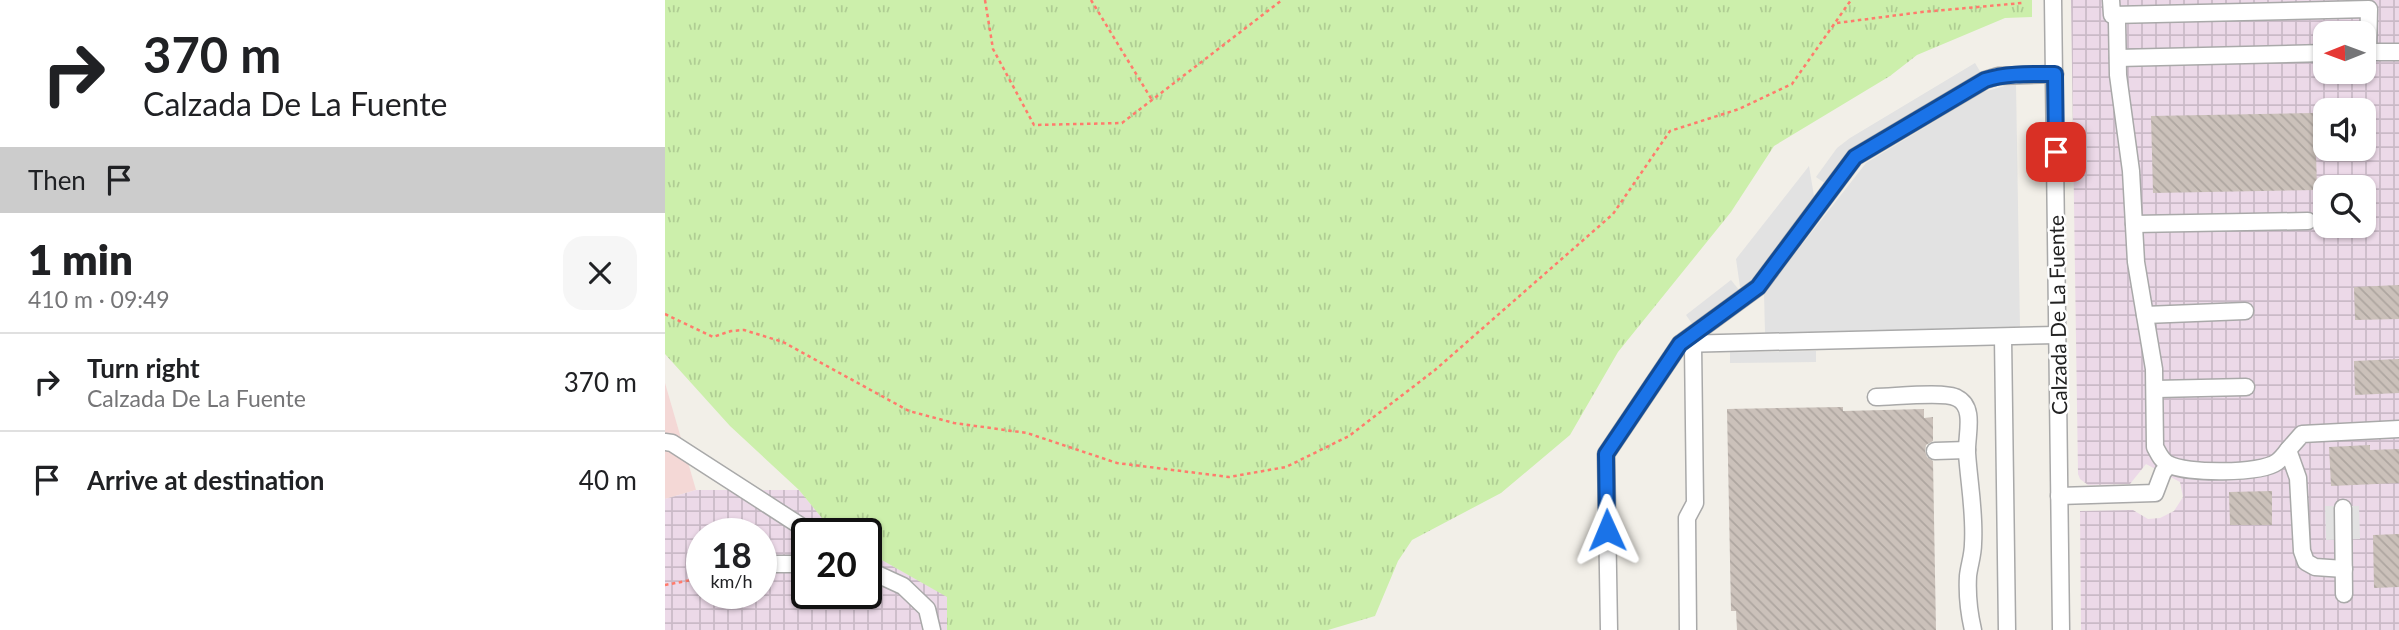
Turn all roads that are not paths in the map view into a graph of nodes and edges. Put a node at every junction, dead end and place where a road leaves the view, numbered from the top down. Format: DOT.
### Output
graph roads {
  1 [pos="2053,0"];
  2 [pos="2111,0"];
  3 [pos="2357,4"];
  4 [pos="2368,21"];
  5 [pos="2117,23"];
  6 [pos="2399,51"];
  7 [pos="2377,52"];
  8 [pos="2313,53"];
  9 [pos="2117,58"];
  10 [pos="2055,74"];
  11 [pos="2308,221"];
  12 [pos="2134,224"];
  13 [pos="2245,312"];
  14 [pos="2145,315"];
  15 [pos="2057,335"];
  16 [pos="2003,337"];
  17 [pos="1687,344"];
  18 [pos="2246,387"];
  19 [pos="2156,389"];
  20 [pos="1877,397"];
  21 [pos="2399,429"];
  22 [pos="665,442"];
  23 [pos="1967,450"];
  24 [pos="2288,450"];
  25 [pos="1935,451"];
  26 [pos="2169,465"];
  27 [pos="2059,496"];
  28 [pos="2343,508"];
  29 [pos="791,520"];
  30 [pos="2344,569"];
  31 [pos="882,576"];
  32 [pos="2344,594"];
  33 [pos="932,630"];
  34 [pos="1609,630"];
  35 [pos="1688,630"];
  36 [pos="1973,630"];
  37 [pos="2007,630"];
  38 [pos="2061,630"];
  1 -- 10 [label="street, Calzada De La Fuente"];
  2 -- 3 [label="street"];
  3 -- 4 [label="street"];
  5 -- 9 [label="street"];
  6 -- 7 [label="street"];
  8 -- 9 [label="street"];
  9 -- 12 [label="street"];
  10 -- 15 [label="street, Calzada De La Fuente"];
  10 -- 17 [label="street"];
  11 -- 12 [label="street"];
  12 -- 14 [label="street"];
  13 -- 14 [label="street"];
  14 -- 19 [label="street"];
  15 -- 16 [label="street"];
  15 -- 27 [label="street, Calzada De La Fuente"];
  16 -- 17 [label="street"];
  16 -- 37 [label="street"];
  17 -- 34 [label="street"];
  17 -- 35 [label="street"];
  18 -- 19 [label="street"];
  19 -- 26 [label="street"];
  20 -- 23 [label="street"];
  21 -- 24 [label="street"];
  22 -- 29 [label="street"];
  23 -- 25 [label="street"];
  23 -- 36 [label="street"];
  24 -- 26 [label="street"];
  24 -- 30 [label="street"];
  26 -- 27 [label="street"];
  27 -- 38 [label="street, Calzada De La Fuente"];
  28 -- 30 [label="street"];
  30 -- 32 [label="street"];
  31 -- 33 [label="street"];
}
